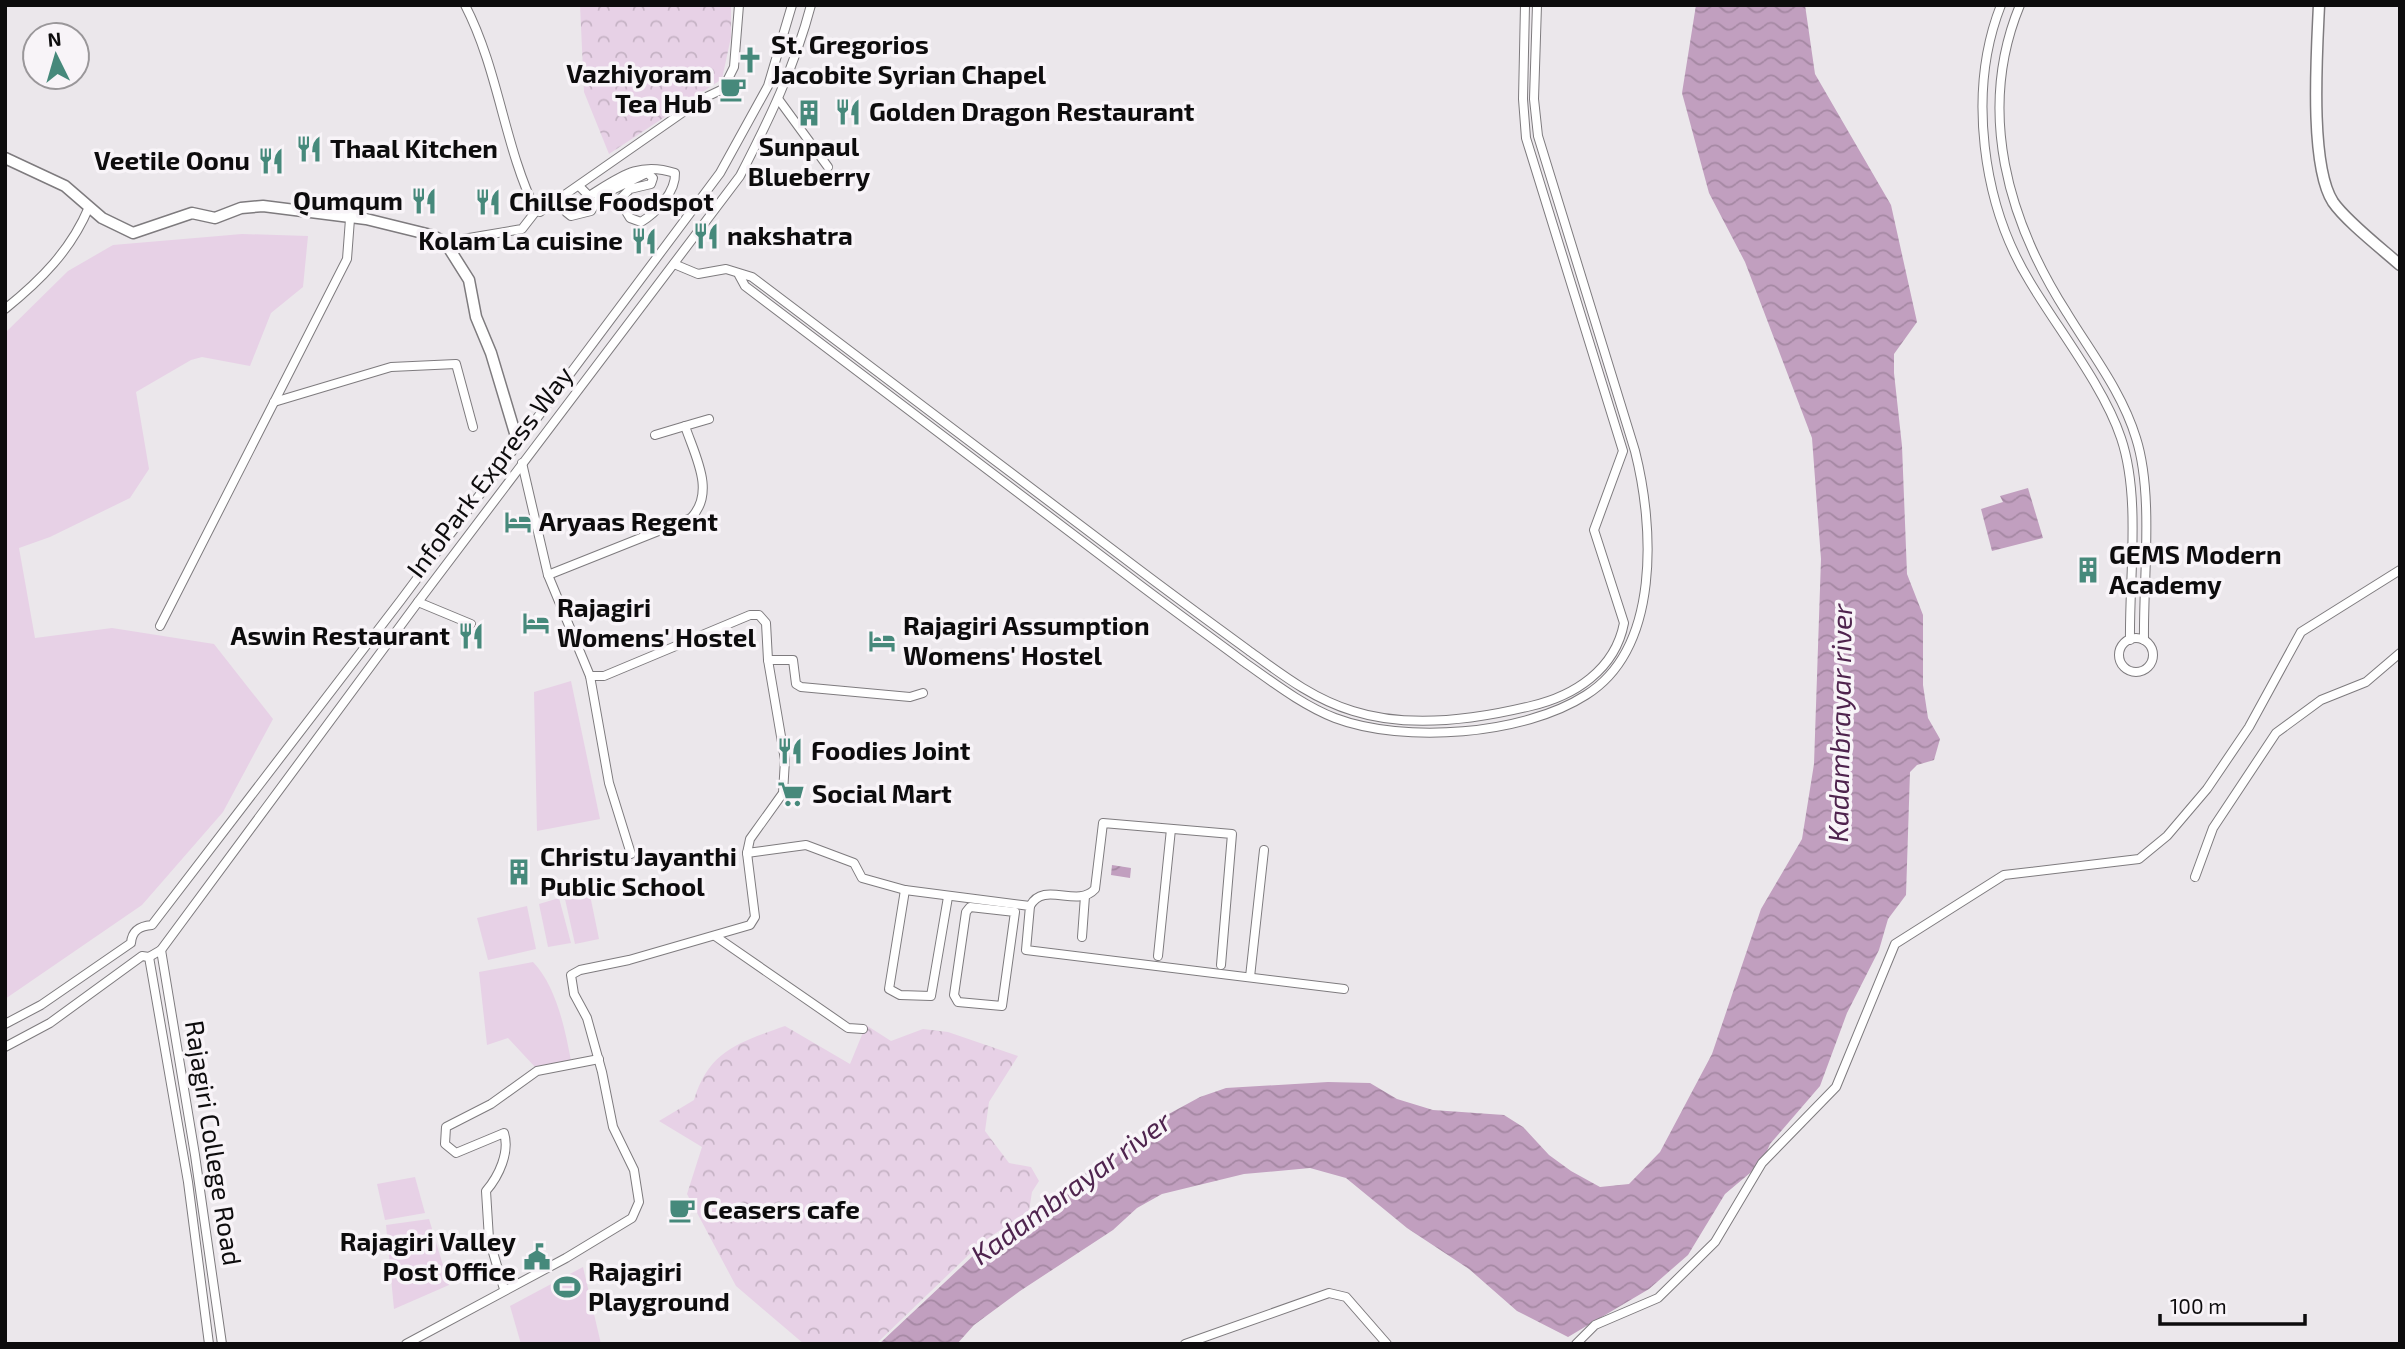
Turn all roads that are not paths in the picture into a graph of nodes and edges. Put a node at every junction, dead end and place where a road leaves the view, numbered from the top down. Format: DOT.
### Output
graph roads {
  1 [pos="466,5"];
  2 [pos="738,5"];
  3 [pos="792,5"];
  4 [pos="811,5"];
  5 [pos="1525,5"];
  6 [pos="1537,5"];
  7 [pos="2001,5"];
  8 [pos="2021,5"];
  9 [pos="2319,5"];
  10 [pos="779,100"];
  11 [pos="5,158"];
  12 [pos="828,167"];
  13 [pos="580,187"];
  14 [pos="2009,191"];
  15 [pos="1995,195"];
  16 [pos="589,196"];
  17 [pos="89,207"];
  18 [pos="536,211"];
  19 [pos="350,219"];
  20 [pos="445,242"];
  21 [pos="674,264"];
  22 [pos="2400,265"];
  23 [pos="739,275"];
  24 [pos="5,309"];
  25 [pos="274,402"];
  26 [pos="709,419"];
  27 [pos="685,426"];
  28 [pos="473,427"];
  29 [pos="655,435"];
  30 [pos="518,443"];
  31 [pos="522,463"];
  32 [pos="2400,570"];
  33 [pos="548,575"];
  34 [pos="418,602"];
  35 [pos="471,624"];
  36 [pos="160,626"];
  37 [pos="2130,639"];
  38 [pos="2144,640"];
  39 [pos="2400,653"];
  40 [pos="768,660"];
  41 [pos="590,676"];
  42 [pos="923,693"];
  43 [pos="1171,829"];
  44 [pos="1264,850"];
  45 [pos="747,853"];
  46 [pos="631,854"];
  47 [pos="2195,877"];
  48 [pos="905,890"];
  49 [pos="1085,896"];
  50 [pos="948,897"];
  51 [pos="1030,906"];
  52 [pos="1015,909"];
  53 [pos="152,925"];
  54 [pos="715,936"];
  55 [pos="1082,937"];
  56 [pos="162,946"];
  57 [pos="1158,956"];
  58 [pos="149,957"];
  59 [pos="1221,965"];
  60 [pos="1250,977"];
  61 [pos="1344,989"];
  62 [pos="5,1024"];
  63 [pos="863,1029"];
  64 [pos="5,1047"];
  65 [pos="599,1059"];
  66 [pos="504,1289"];
  67 [pos="209,1344"];
  68 [pos="222,1344"];
  69 [pos="406,1344"];
  70 [pos="1185,1344"];
  71 [pos="1387,1344"];
  72 [pos="1576,1344"];
  1 -- 18 [label="street"];
  2 -- 13 [label="street"];
  3 -- 30 [label="street, InfoPark Express Way"];
  4 -- 10 [label="street, InfoPark Express Way"];
  5 -- 23 [label="street"];
  6 -- 23 [label="street"];
  7 -- 15 [label="street"];
  8 -- 14 [label="street"];
  9 -- 22 [label="street"];
  10 -- 12 [label="street"];
  10 -- 21 [label="street, InfoPark Express Way"];
  11 -- 17 [label="street"];
  13 -- 16 [label="street"];
  13 -- 18 [label="street"];
  14 -- 15 [label="street"];
  14 -- 38 [label="street"];
  15 -- 37 [label="street"];
  16 -- 16 [label="street"];
  17 -- 19 [label="street"];
  17 -- 24 [label="street"];
  18 -- 20 [label="street"];
  19 -- 20 [label="street"];
  19 -- 25 [label="street"];
  20 -- 30 [label="street"];
  21 -- 23 [label="street"];
  21 -- 31 [label="street, InfoPark Express Way"];
  25 -- 28 [label="street"];
  25 -- 36 [label="street"];
  26 -- 27 [label="street"];
  27 -- 29 [label="street"];
  27 -- 33 [label="street"];
  30 -- 53 [label="street, InfoPark Express Way"];
  31 -- 33 [label="street"];
  31 -- 34 [label="street, InfoPark Express Way"];
  32 -- 72 [label="street"];
  33 -- 41 [label="street"];
  34 -- 35 [label="street"];
  34 -- 56 [label="street, InfoPark Express Way"];
  37 -- 38 [label="street"];
  37 -- 38 [label="street"];
  39 -- 47 [label="street"];
  40 -- 41 [label="street"];
  40 -- 42 [label="street"];
  40 -- 45 [label="street"];
  41 -- 46 [label="street"];
  43 -- 49 [label="street"];
  43 -- 57 [label="street"];
  43 -- 59 [label="street"];
  44 -- 60 [label="street"];
  45 -- 48 [label="street"];
  45 -- 54 [label="street"];
  48 -- 50 [label="street"];
  48 -- 50 [label="street"];
  49 -- 51 [label="street"];
  49 -- 55 [label="street"];
  50 -- 52 [label="street"];
  51 -- 52 [label="street"];
  51 -- 60 [label="street"];
  52 -- 52 [label="street"];
  53 -- 56 [label="street"];
  53 -- 62 [label="street, InfoPark Express Way"];
  54 -- 63 [label="street"];
  54 -- 65 [label="street"];
  56 -- 58 [label="street, InfoPark Express Way"];
  56 -- 68 [label="street, Rajagiri College Road"];
  58 -- 64 [label="street, InfoPark Express Way"];
  58 -- 67 [label="street, Rajagiri College Road"];
  60 -- 61 [label="street"];
  65 -- 66 [label="street"];
  65 -- 66 [label="street"];
  66 -- 69 [label="street"];
  70 -- 71 [label="street"];
}
